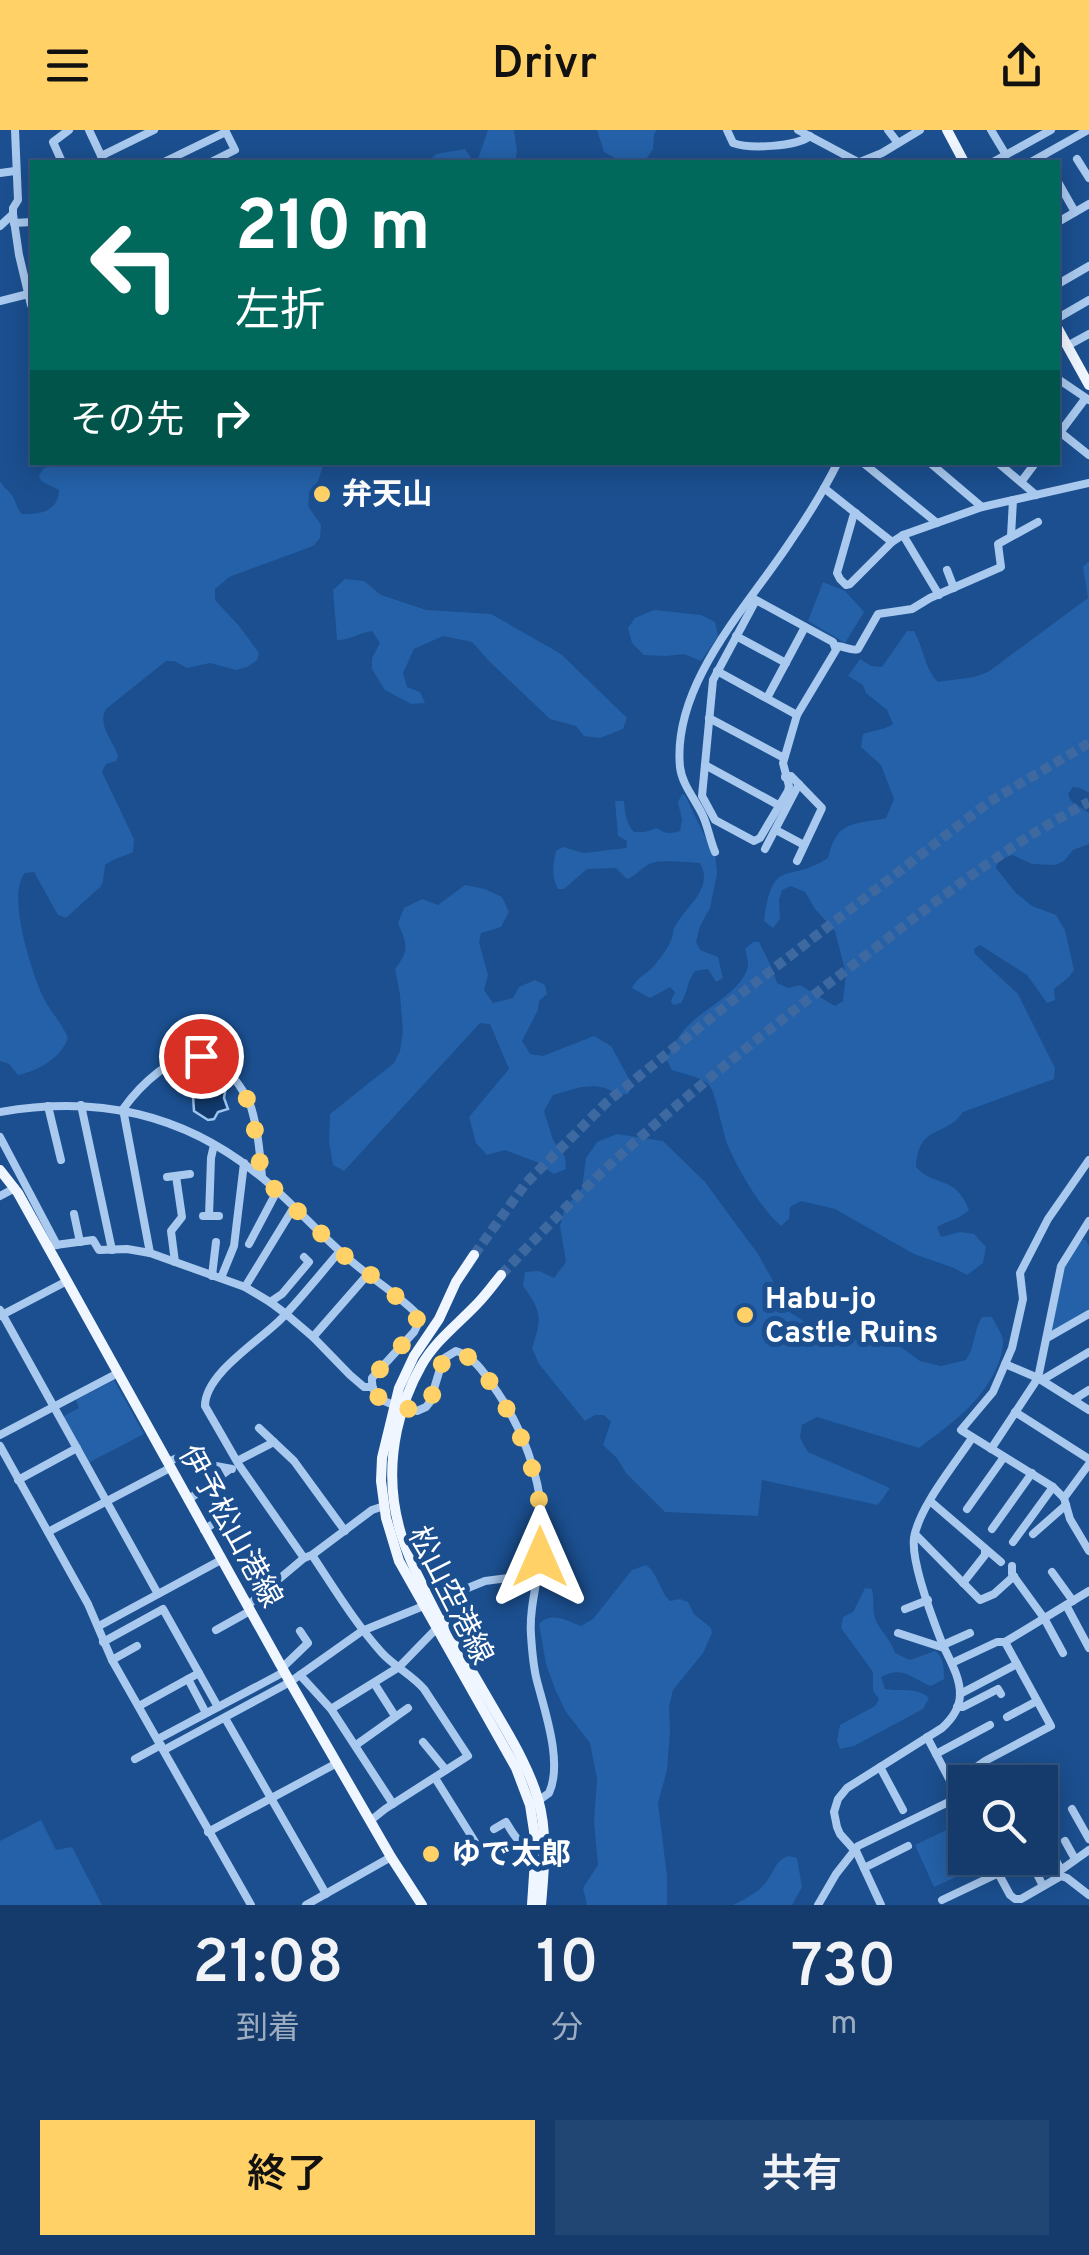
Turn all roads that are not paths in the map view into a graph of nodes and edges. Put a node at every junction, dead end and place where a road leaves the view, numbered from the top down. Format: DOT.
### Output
graph roads {
  1 [pos="15,130"];
  2 [pos="69,130"];
  3 [pos="89,130"];
  4 [pos="154,130"];
  5 [pos="727,130"];
  6 [pos="798,130"];
  7 [pos="888,130"];
  8 [pos="920,130"];
  9 [pos="991,130"];
  10 [pos="1088,130"];
  11 [pos="225,131"];
  12 [pos="950,131"];
  13 [pos="1048,133"];
  14 [pos="810,136"];
  15 [pos="898,143"];
  16 [pos="1054,148"];
  17 [pos="882,153"];
  18 [pos="1006,156"];
  19 [pos="103,159"];
  20 [pos="1077,159"];
  21 [pos="61,160"];
  22 [pos="168,160"];
  23 [pos="214,160"];
  24 [pos="855,160"];
  25 [pos="864,160"];
  26 [pos="891,160"];
  27 [pos="963,160"];
  28 [pos="997,160"];
  29 [pos="1034,160"];
  30 [pos="15,171"];
  31 [pos="0,173"];
  32 [pos="1089,178"];
  33 [pos="1060,186"];
  34 [pos="1089,204"];
  35 [pos="1075,212"];
  36 [pos="13,219"];
  37 [pos="1060,221"];
  38 [pos="30,222"];
  39 [pos="0,226"];
  40 [pos="30,266"];
  41 [pos="1089,266"];
  42 [pos="23,270"];
  43 [pos="1060,283"];
  44 [pos="30,299"];
  45 [pos="1089,300"];
  46 [pos="0,301"];
  47 [pos="1060,317"];
  48 [pos="1089,334"];
  49 [pos="1064,347"];
  50 [pos="1060,380"];
  51 [pos="1089,386"];
  52 [pos="1087,400"];
  53 [pos="1060,433"];
  54 [pos="1060,435"];
  55 [pos="1089,454"];
  56 [pos="836,465"];
  57 [pos="866,465"];
  58 [pos="936,465"];
  59 [pos="1000,465"];
  60 [pos="1034,465"];
  61 [pos="1021,482"];
  62 [pos="1089,483"];
  63 [pos="824,488"];
  64 [pos="1036,495"];
  65 [pos="1013,500"];
  66 [pos="982,507"];
  67 [pos="856,513"];
  68 [pos="1038,522"];
  69 [pos="937,524"];
  70 [pos="903,535"];
  71 [pos="1011,536"];
  72 [pos="892,542"];
  73 [pos="946,570"];
  74 [pos="954,588"];
  75 [pos="938,594"];
  76 [pos="754,597"];
  77 [pos="805,627"];
  78 [pos="736,636"];
  79 [pos="836,646"];
  80 [pos="786,663"];
  81 [pos="717,671"];
  82 [pos="767,698"];
  83 [pos="798,715"];
  84 [pos="709,718"];
  85 [pos="784,758"];
  86 [pos="705,765"];
  87 [pos="786,777"];
  88 [pos="799,784"];
  89 [pos="780,806"];
  90 [pos="776,830"];
  91 [pos="804,845"];
  92 [pos="764,848"];
  93 [pos="716,852"];
  94 [pos="796,861"];
  95 [pos="81,1105"];
  96 [pos="48,1106"];
  97 [pos="123,1109"];
  98 [pos="0,1112"];
  99 [pos="0,1137"];
  100 [pos="214,1145"];
  101 [pos="61,1160"];
  102 [pos="1089,1160"];
  103 [pos="244,1163"];
  104 [pos="0,1170"];
  105 [pos="190,1174"];
  106 [pos="262,1177"];
  107 [pos="14,1180"];
  108 [pos="277,1191"];
  109 [pos="0,1196"];
  110 [pos="294,1207"];
  111 [pos="74,1214"];
  112 [pos="210,1216"];
  113 [pos="1089,1221"];
  114 [pos="1082,1232"];
  115 [pos="1089,1241"];
  116 [pos="80,1242"];
  117 [pos="216,1242"];
  118 [pos="249,1244"];
  119 [pos="53,1245"];
  120 [pos="112,1250"];
  121 [pos="340,1250"];
  122 [pos="150,1254"];
  123 [pos="474,1254"];
  124 [pos="304,1258"];
  125 [pos="175,1262"];
  126 [pos="369,1273"];
  127 [pos="501,1275"];
  128 [pos="216,1277"];
  129 [pos="67,1281"];
  130 [pos="244,1287"];
  131 [pos="270,1302"];
  132 [pos="1,1314"];
  133 [pos="286,1314"];
  134 [pos="1089,1314"];
  135 [pos="313,1337"];
  136 [pos="1046,1338"];
  137 [pos="1089,1352"];
  138 [pos="1005,1364"];
  139 [pos="118,1373"];
  140 [pos="1040,1379"];
  141 [pos="371,1388"];
  142 [pos="1089,1390"];
  143 [pos="1073,1400"];
  144 [pos="398,1405"];
  145 [pos="54,1407"];
  146 [pos="1089,1410"];
  147 [pos="1015,1412"];
  148 [pos="259,1428"];
  149 [pos="0,1435"];
  150 [pos="972,1438"];
  151 [pos="274,1442"];
  152 [pos="0,1446"];
  153 [pos="77,1448"];
  154 [pos="990,1448"];
  155 [pos="1004,1457"];
  156 [pos="1089,1461"];
  157 [pos="168,1465"];
  158 [pos="236,1465"];
  159 [pos="1032,1473"];
  160 [pos="18,1480"];
  161 [pos="1053,1487"];
  162 [pos="188,1500"];
  163 [pos="930,1501"];
  164 [pos="1065,1501"];
  165 [pos="107,1502"];
  166 [pos="384,1506"];
  167 [pos="968,1508"];
  168 [pos="233,1510"];
  169 [pos="992,1529"];
  170 [pos="204,1530"];
  171 [pos="345,1530"];
  172 [pos="48,1532"];
  173 [pos="915,1534"];
  174 [pos="1033,1534"];
  175 [pos="1012,1542"];
  176 [pos="986,1550"];
  177 [pos="1089,1551"];
  178 [pos="308,1557"];
  179 [pos="221,1560"];
  180 [pos="1001,1562"];
  181 [pos="1052,1572"];
  182 [pos="536,1582"];
  183 [pos="963,1583"];
  184 [pos="1089,1591"];
  185 [pos="158,1594"];
  186 [pos="928,1600"];
  187 [pos="1070,1603"];
  188 [pos="428,1605"];
  189 [pos="248,1608"];
  190 [pos="905,1609"];
  191 [pos="1044,1618"];
  192 [pos="99,1626"];
  193 [pos="436,1628"];
  194 [pos="216,1630"];
  195 [pos="364,1630"];
  196 [pos="300,1631"];
  197 [pos="898,1632"];
  198 [pos="970,1633"];
  199 [pos="103,1642"];
  200 [pos="1004,1642"];
  201 [pos="137,1646"];
  202 [pos="944,1646"];
  203 [pos="1089,1648"];
  204 [pos="1063,1653"];
  205 [pos="112,1660"];
  206 [pos="952,1663"];
  207 [pos="1017,1664"];
  208 [pos="399,1667"];
  209 [pos="199,1673"];
  210 [pos="289,1674"];
  211 [pos="188,1679"];
  212 [pos="374,1683"];
  213 [pos="960,1694"];
  214 [pos="1001,1694"];
  215 [pos="1037,1700"];
  216 [pos="139,1706"];
  217 [pos="957,1706"];
  218 [pos="218,1707"];
  219 [pos="408,1708"];
  220 [pos="330,1709"];
  221 [pos="206,1713"];
  222 [pos="395,1716"];
  223 [pos="1007,1717"];
  224 [pos="225,1718"];
  225 [pos="990,1724"];
  226 [pos="927,1737"];
  227 [pos="422,1742"];
  228 [pos="356,1744"];
  229 [pos="161,1745"];
  230 [pos="936,1754"];
  231 [pos="134,1758"];
  232 [pos="337,1763"];
  233 [pos="980,1765"];
  234 [pos="880,1767"];
  235 [pos="446,1770"];
  236 [pos="948,1776"];
  237 [pos="435,1778"];
  238 [pos="271,1799"];
  239 [pos="948,1802"];
  240 [pos="534,1803"];
  241 [pos="393,1804"];
  242 [pos="1072,1808"];
  243 [pos="903,1810"];
  244 [pos="370,1821"];
  245 [pos="494,1829"];
  246 [pos="208,1832"];
  247 [pos="1089,1838"];
  248 [pos="1064,1841"];
  249 [pos="477,1845"];
  250 [pos="908,1846"];
  251 [pos="534,1848"];
  252 [pos="854,1849"];
  253 [pos="1089,1850"];
  254 [pos="391,1858"];
  255 [pos="1075,1859"];
  256 [pos="1058,1867"];
  257 [pos="864,1868"];
  258 [pos="1061,1873"];
  259 [pos="994,1875"];
  260 [pos="999,1875"];
  261 [pos="1036,1875"];
  262 [pos="1042,1886"];
  263 [pos="327,1893"];
  264 [pos="1089,1895"];
  265 [pos="1012,1898"];
  266 [pos="942,1900"];
  267 [pos="251,1905"];
  268 [pos="306,1905"];
  269 [pos="335,1905"];
  270 [pos="422,1905"];
  271 [pos="531,1905"];
  272 [pos="542,1905"];
  273 [pos="818,1905"];
  274 [pos="881,1905"];
  275 [pos="1000,1905"];
  1 -- 30 [label="street"];
  2 -- 21 [label="street"];
  3 -- 19 [label="street"];
  4 -- 19 [label="street"];
  5 -- 14 [label="street"];
  6 -- 14 [label="street"];
  7 -- 15 [label="street"];
  8 -- 15 [label="street"];
  9 -- 18 [label="street"];
  10 -- 16 [label="street"];
  11 -- 22 [label="street"];
  11 -- 23 [label="street"];
  12 -- 27 [label="main road"];
  13 -- 16 [label="street"];
  13 -- 18 [label="street"];
  14 -- 24 [label="street"];
  15 -- 17 [label="street"];
  16 -- 29 [label="street"];
  17 -- 25 [label="street"];
  17 -- 26 [label="street"];
  18 -- 28 [label="street"];
  20 -- 32 [label="street"];
  30 -- 31 [label="street"];
  30 -- 36 [label="street"];
  33 -- 35 [label="street"];
  34 -- 35 [label="street"];
  35 -- 37 [label="street"];
  36 -- 38 [label="street"];
  36 -- 39 [label="street"];
  36 -- 42 [label="street"];
  40 -- 42 [label="street"];
  41 -- 43 [label="street"];
  42 -- 44 [label="street"];
  44 -- 46 [label="street"];
  45 -- 47 [label="street"];
  48 -- 49 [label="street"];
  49 -- 51 [label="main road"];
  50 -- 52 [label="street"];
  52 -- 53 [label="street"];
  54 -- 55 [label="street"];
  56 -- 63 [label="street"];
  57 -- 69 [label="street"];
  58 -- 66 [label="street"];
  59 -- 61 [label="street"];
  60 -- 61 [label="street"];
  61 -- 64 [label="street"];
  62 -- 64 [label="street"];
  63 -- 67 [label="street"];
  63 -- 76 [label="street"];
  64 -- 65 [label="street"];
  65 -- 66 [label="street"];
  65 -- 71 [label="street"];
  66 -- 69 [label="street"];
  67 -- 72 [label="street"];
  67 -- 72 [label="street"];
  68 -- 71 [label="street"];
  69 -- 70 [label="street"];
  70 -- 72 [label="street"];
  70 -- 75 [label="street"];
  71 -- 74 [label="street"];
  73 -- 74 [label="street"];
  74 -- 75 [label="street"];
  75 -- 79 [label="street"];
  76 -- 77 [label="street"];
  76 -- 78 [label="street"];
  76 -- 93 [label="street"];
  77 -- 79 [label="street"];
  77 -- 80 [label="street"];
  78 -- 80 [label="street"];
  78 -- 81 [label="street"];
  79 -- 83 [label="street"];
  80 -- 82 [label="street"];
  81 -- 82 [label="street"];
  81 -- 84 [label="street"];
  82 -- 83 [label="street"];
  83 -- 85 [label="street"];
  84 -- 85 [label="street"];
  84 -- 86 [label="street"];
  85 -- 87 [label="street"];
  86 -- 89 [label="street"];
  86 -- 89 [label="street"];
  87 -- 88 [label="street"];
  87 -- 89 [label="street"];
  88 -- 90 [label="street"];
  88 -- 91 [label="street"];
  90 -- 91 [label="street"];
  90 -- 92 [label="street"];
  91 -- 94 [label="street"];
  95 -- 96 [label="street"];
  95 -- 97 [label="street"];
  95 -- 120 [label="street"];
  96 -- 98 [label="street"];
  96 -- 101 [label="street"];
  97 -- 100 [label="street"];
  97 -- 106 [label="street"];
  97 -- 122 [label="street"];
  99 -- 107 [label="street"];
  100 -- 103 [label="street"];
  100 -- 112 [label="street"];
  102 -- 138 [label="street"];
  103 -- 106 [label="street"];
  103 -- 128 [label="street"];
  104 -- 107 [label="main road, 伊予松山港線"];
  105 -- 125 [label="street"];
  106 -- 108 [label="street"];
  107 -- 109 [label="street"];
  107 -- 119 [label="main road, 伊予松山港線"];
  107 -- 119 [label="street"];
  108 -- 110 [label="street"];
  108 -- 118 [label="street"];
  110 -- 121 [label="street"];
  110 -- 130 [label="street"];
  111 -- 116 [label="street"];
  113 -- 114 [label="street"];
  114 -- 115 [label="street"];
  114 -- 136 [label="street"];
  116 -- 119 [label="street"];
  116 -- 120 [label="street"];
  117 -- 128 [label="street"];
  119 -- 129 [label="main road, 伊予松山港線"];
  120 -- 122 [label="street"];
  121 -- 126 [label="street"];
  121 -- 133 [label="street"];
  122 -- 125 [label="street"];
  123 -- 144 [label="main road, 松山空港線"];
  124 -- 131 [label="street"];
  125 -- 128 [label="street"];
  126 -- 135 [label="street"];
  126 -- 141 [label="street"];
  127 -- 144 [label="main road, 松山空港線"];
  128 -- 130 [label="street"];
  129 -- 132 [label="street"];
  129 -- 139 [label="main road, 伊予松山港線"];
  130 -- 131 [label="street"];
  131 -- 133 [label="street"];
  132 -- 145 [label="street"];
  133 -- 135 [label="street"];
  133 -- 158 [label="street"];
  134 -- 136 [label="street"];
  135 -- 141 [label="street"];
  136 -- 140 [label="street"];
  137 -- 140 [label="street"];
  138 -- 140 [label="street"];
  138 -- 150 [label="street"];
  139 -- 145 [label="street"];
  139 -- 157 [label="main road, 伊予松山港線"];
  140 -- 143 [label="street"];
  140 -- 147 [label="street"];
  141 -- 144 [label="street"];
  142 -- 143 [label="street"];
  143 -- 146 [label="street"];
  144 -- 166 [label="main road, 松山空港線"];
  144 -- 182 [label="street"];
  144 -- 188 [label="main road, 松山空港線"];
  145 -- 149 [label="street"];
  145 -- 153 [label="street"];
  147 -- 154 [label="street"];
  147 -- 156 [label="street"];
  148 -- 151 [label="street"];
  150 -- 154 [label="street"];
  150 -- 163 [label="street"];
  151 -- 158 [label="street"];
  151 -- 171 [label="street"];
  152 -- 160 [label="street"];
  153 -- 160 [label="street"];
  153 -- 165 [label="street"];
  154 -- 155 [label="street"];
  155 -- 159 [label="street"];
  155 -- 167 [label="street"];
  156 -- 164 [label="street"];
  157 -- 158 [label="street"];
  157 -- 162 [label="main road, 伊予松山港線"];
  157 -- 165 [label="street"];
  158 -- 162 [label="street"];
  158 -- 178 [label="street"];
  159 -- 161 [label="street"];
  159 -- 169 [label="street"];
  160 -- 172 [label="street"];
  161 -- 164 [label="street"];
  161 -- 175 [label="street"];
  162 -- 170 [label="main road, 伊予松山港線"];
  163 -- 173 [label="street"];
  163 -- 176 [label="street"];
  164 -- 174 [label="street"];
  164 -- 177 [label="street"];
  165 -- 172 [label="street"];
  165 -- 185 [label="street"];
  166 -- 171 [label="street"];
  166 -- 188 [label="main road, 松山空港線"];
  168 -- 170 [label="street"];
  170 -- 179 [label="main road, 伊予松山港線"];
  171 -- 178 [label="street"];
  172 -- 192 [label="street"];
  173 -- 183 [label="street"];
  173 -- 186 [label="street"];
  176 -- 180 [label="street"];
  176 -- 183 [label="street"];
  178 -- 189 [label="street"];
  178 -- 195 [label="street"];
  179 -- 185 [label="street"];
  179 -- 189 [label="main road, 伊予松山港線"];
  181 -- 187 [label="street"];
  182 -- 188 [label="street"];
  182 -- 240 [label="street"];
  183 -- 191 [label="street"];
  184 -- 187 [label="street"];
  185 -- 192 [label="street"];
  186 -- 190 [label="street"];
  186 -- 202 [label="street"];
  187 -- 191 [label="street"];
  187 -- 203 [label="street"];
  188 -- 193 [label="main road, 松山空港線"];
  188 -- 195 [label="street"];
  188 -- 240 [label="main road, 松山空港線"];
  189 -- 194 [label="street"];
  189 -- 210 [label="main road, 伊予松山港線"];
  191 -- 200 [label="street"];
  191 -- 204 [label="street"];
  192 -- 199 [label="street"];
  193 -- 208 [label="street"];
  193 -- 240 [label="main road, 松山空港線"];
  195 -- 208 [label="street"];
  195 -- 210 [label="street"];
  196 -- 210 [label="street"];
  197 -- 202 [label="street"];
  198 -- 202 [label="street"];
  199 -- 205 [label="street"];
  199 -- 209 [label="street"];
  200 -- 206 [label="street"];
  200 -- 207 [label="street"];
  201 -- 205 [label="street"];
  202 -- 206 [label="street"];
  205 -- 216 [label="street"];
  206 -- 213 [label="street"];
  207 -- 213 [label="street"];
  207 -- 215 [label="street"];
  208 -- 212 [label="street"];
  208 -- 235 [label="street"];
  209 -- 211 [label="street"];
  209 -- 218 [label="street"];
  210 -- 218 [label="street"];
  210 -- 220 [label="street"];
  210 -- 224 [label="street"];
  210 -- 232 [label="main road, 伊予松山港線"];
  211 -- 216 [label="street"];
  211 -- 221 [label="street"];
  212 -- 220 [label="street"];
  212 -- 222 [label="street"];
  213 -- 217 [label="street"];
  214 -- 217 [label="street"];
  215 -- 223 [label="street"];
  215 -- 233 [label="street"];
  216 -- 229 [label="street"];
  217 -- 226 [label="street"];
  218 -- 221 [label="street"];
  219 -- 222 [label="street"];
  220 -- 228 [label="street"];
  221 -- 229 [label="street"];
  222 -- 228 [label="street"];
  224 -- 229 [label="street"];
  224 -- 238 [label="street"];
  225 -- 230 [label="street"];
  226 -- 230 [label="street"];
  226 -- 234 [label="street"];
  227 -- 235 [label="street"];
  228 -- 241 [label="street"];
  229 -- 231 [label="street"];
  229 -- 246 [label="street"];
  230 -- 236 [label="street"];
  232 -- 238 [label="street"];
  232 -- 244 [label="main road, 伊予松山港線"];
  234 -- 243 [label="street"];
  234 -- 252 [label="street"];
  235 -- 237 [label="street"];
  237 -- 241 [label="street"];
  237 -- 249 [label="street"];
  238 -- 246 [label="street"];
  238 -- 263 [label="street"];
  239 -- 252 [label="street"];
  240 -- 251 [label="main road, 松山空港線"];
  240 -- 272 [label="main road, 松山空港線"];
  241 -- 244 [label="street"];
  242 -- 247 [label="street"];
  244 -- 254 [label="main road, 伊予松山港線"];
  245 -- 251 [label="street"];
  246 -- 267 [label="street"];
  248 -- 255 [label="street"];
  250 -- 257 [label="street"];
  251 -- 271 [label="main road, 松山空港線"];
  252 -- 257 [label="street"];
  252 -- 273 [label="street"];
  253 -- 255 [label="street"];
  254 -- 263 [label="street"];
  254 -- 270 [label="main road, 伊予松山港線"];
  255 -- 258 [label="street"];
  256 -- 258 [label="street"];
  257 -- 274 [label="street"];
  258 -- 262 [label="street"];
  258 -- 264 [label="street"];
  259 -- 266 [label="street"];
  260 -- 265 [label="street"];
  261 -- 262 [label="street"];
  262 -- 265 [label="street"];
  263 -- 268 [label="street"];
  263 -- 269 [label="street"];
  265 -- 275 [label="street"];
}
